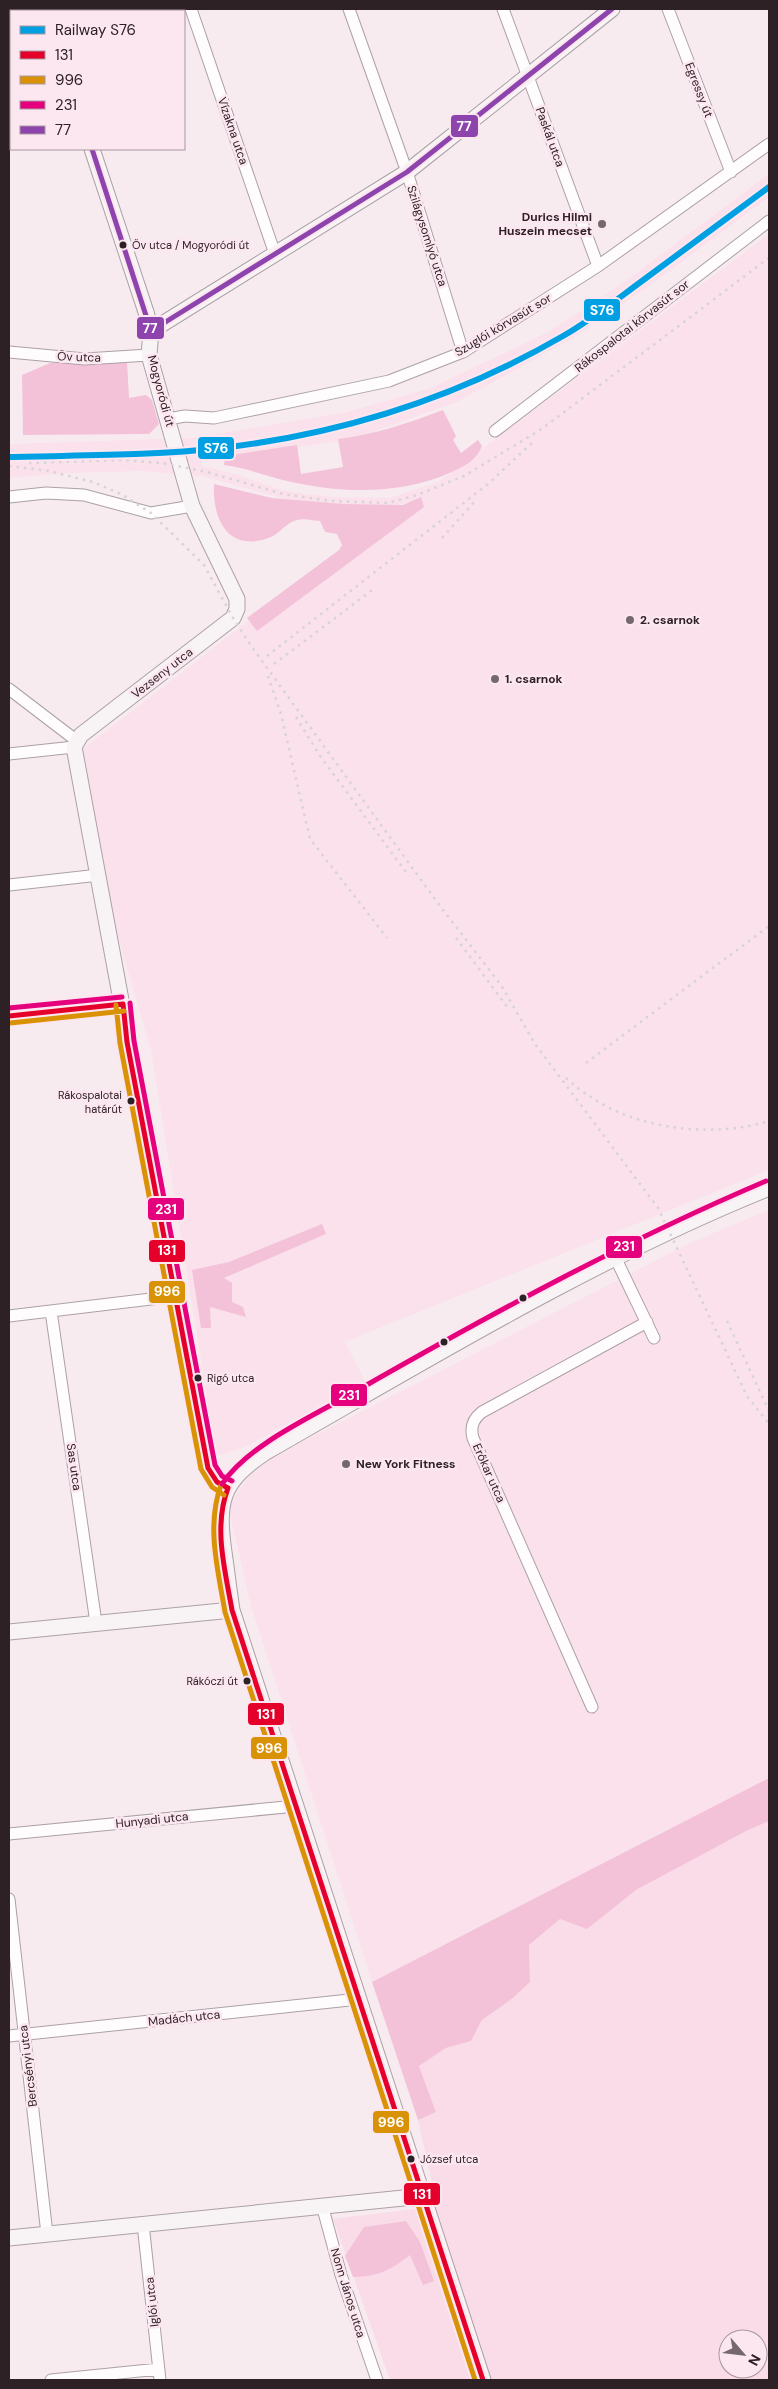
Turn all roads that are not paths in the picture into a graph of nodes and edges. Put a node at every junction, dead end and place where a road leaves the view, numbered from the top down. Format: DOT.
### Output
graph roads {
  1 [pos="191,9"];
  2 [pos="349,9"];
  3 [pos="504,9"];
  4 [pos="612,9"];
  5 [pos="668,9"];
  6 [pos="527,75"];
  7 [pos="769,144"];
  8 [pos="92,150"];
  9 [pos="407,172"];
  10 [pos="731,172"];
  11 [pos="769,221"];
  12 [pos="275,254"];
  13 [pos="598,266"];
  14 [pos="151,331"];
  15 [pos="9,352"];
  16 [pos="464,352"];
  17 [pos="149,355"];
  18 [pos="168,419"];
  19 [pos="495,432"];
  20 [pos="9,497"];
  21 [pos="192,506"];
  22 [pos="237,599"];
  23 [pos="9,689"];
  24 [pos="76,744"];
  25 [pos="9,754"];
  26 [pos="99,875"];
  27 [pos="9,885"];
  28 [pos="123,1004"];
  29 [pos="9,1016"];
  30 [pos="769,1188"];
  31 [pos="615,1257"];
  32 [pos="176,1296"];
  33 [pos="51,1310"];
  34 [pos="9,1316"];
  35 [pos="647,1322"];
  36 [pos="654,1338"];
  37 [pos="228,1488"];
  38 [pos="232,1610"];
  39 [pos="96,1623"];
  40 [pos="9,1632"];
  41 [pos="592,1707"];
  42 [pos="296,1806"];
  43 [pos="9,1834"];
  44 [pos="9,1899"];
  45 [pos="359,1999"];
  46 [pos="24,2034"];
  47 [pos="9,2036"];
  48 [pos="423,2196"];
  49 [pos="322,2205"];
  50 [pos="144,2224"];
  51 [pos="47,2234"];
  52 [pos="9,2238"];
  53 [pos="159,2375"];
  54 [pos="51,2380"];
  55 [pos="377,2380"];
  56 [pos="483,2380"];
  1 -- 12 [label="street, Vízakna utca"];
  2 -- 9 [label="street, Szilágysomlyó utca"];
  3 -- 6 [label="street, Paskál utca"];
  4 -- 6 [label="street"];
  5 -- 10 [label="street, Egressy út"];
  6 -- 9 [label="street"];
  6 -- 13 [label="street, Paskál utca"];
  7 -- 10 [label="street, Szuglói körvasút sor"];
  8 -- 14 [label="street, Mogyoródi út"];
  9 -- 12 [label="street"];
  9 -- 16 [label="street, Szilágysomlyó utca"];
  10 -- 13 [label="street, Szuglói körvasút sor"];
  11 -- 19 [label="street, Rákospalotai körvasút sor"];
  12 -- 14 [label="street"];
  13 -- 16 [label="street, Szuglói körvasút sor"];
  14 -- 17 [label="street, Mogyoródi út"];
  15 -- 17 [label="street, Öv utca"];
  16 -- 18 [label="street, Szuglói körvasút sor"];
  17 -- 18 [label="street, Mogyoródi út"];
  18 -- 21 [label="street, Mogyoródi út"];
  20 -- 21 [label="street"];
  21 -- 22 [label="street, Mogyoródi út"];
  22 -- 24 [label="street, Vezseny utca"];
  23 -- 24 [label="street"];
  24 -- 25 [label="street"];
  24 -- 26 [label="street"];
  26 -- 27 [label="street"];
  26 -- 28 [label="street"];
  28 -- 29 [label="street"];
  28 -- 32 [label="street"];
  30 -- 31 [label="street"];
  31 -- 35 [label="street"];
  31 -- 37 [label="street"];
  32 -- 33 [label="street"];
  32 -- 37 [label="street"];
  33 -- 34 [label="street"];
  33 -- 39 [label="street, Sas utca"];
  35 -- 36 [label="street"];
  35 -- 41 [label="street, Erőkar utca"];
  37 -- 38 [label="street"];
  38 -- 39 [label="street"];
  38 -- 42 [label="street"];
  39 -- 40 [label="street"];
  42 -- 43 [label="street, Hunyadi utca"];
  42 -- 45 [label="street"];
  44 -- 46 [label="street, Bercsényi utca"];
  45 -- 46 [label="street, Madách utca"];
  45 -- 48 [label="street"];
  46 -- 47 [label="street, Madách utca"];
  46 -- 51 [label="street, Bercsényi utca"];
  48 -- 49 [label="street"];
  48 -- 56 [label="street"];
  49 -- 50 [label="street"];
  49 -- 55 [label="street, Nonn János utca"];
  50 -- 51 [label="street"];
  50 -- 53 [label="street, Iglói utca"];
  51 -- 52 [label="street"];
  53 -- 54 [label="street"];
}
